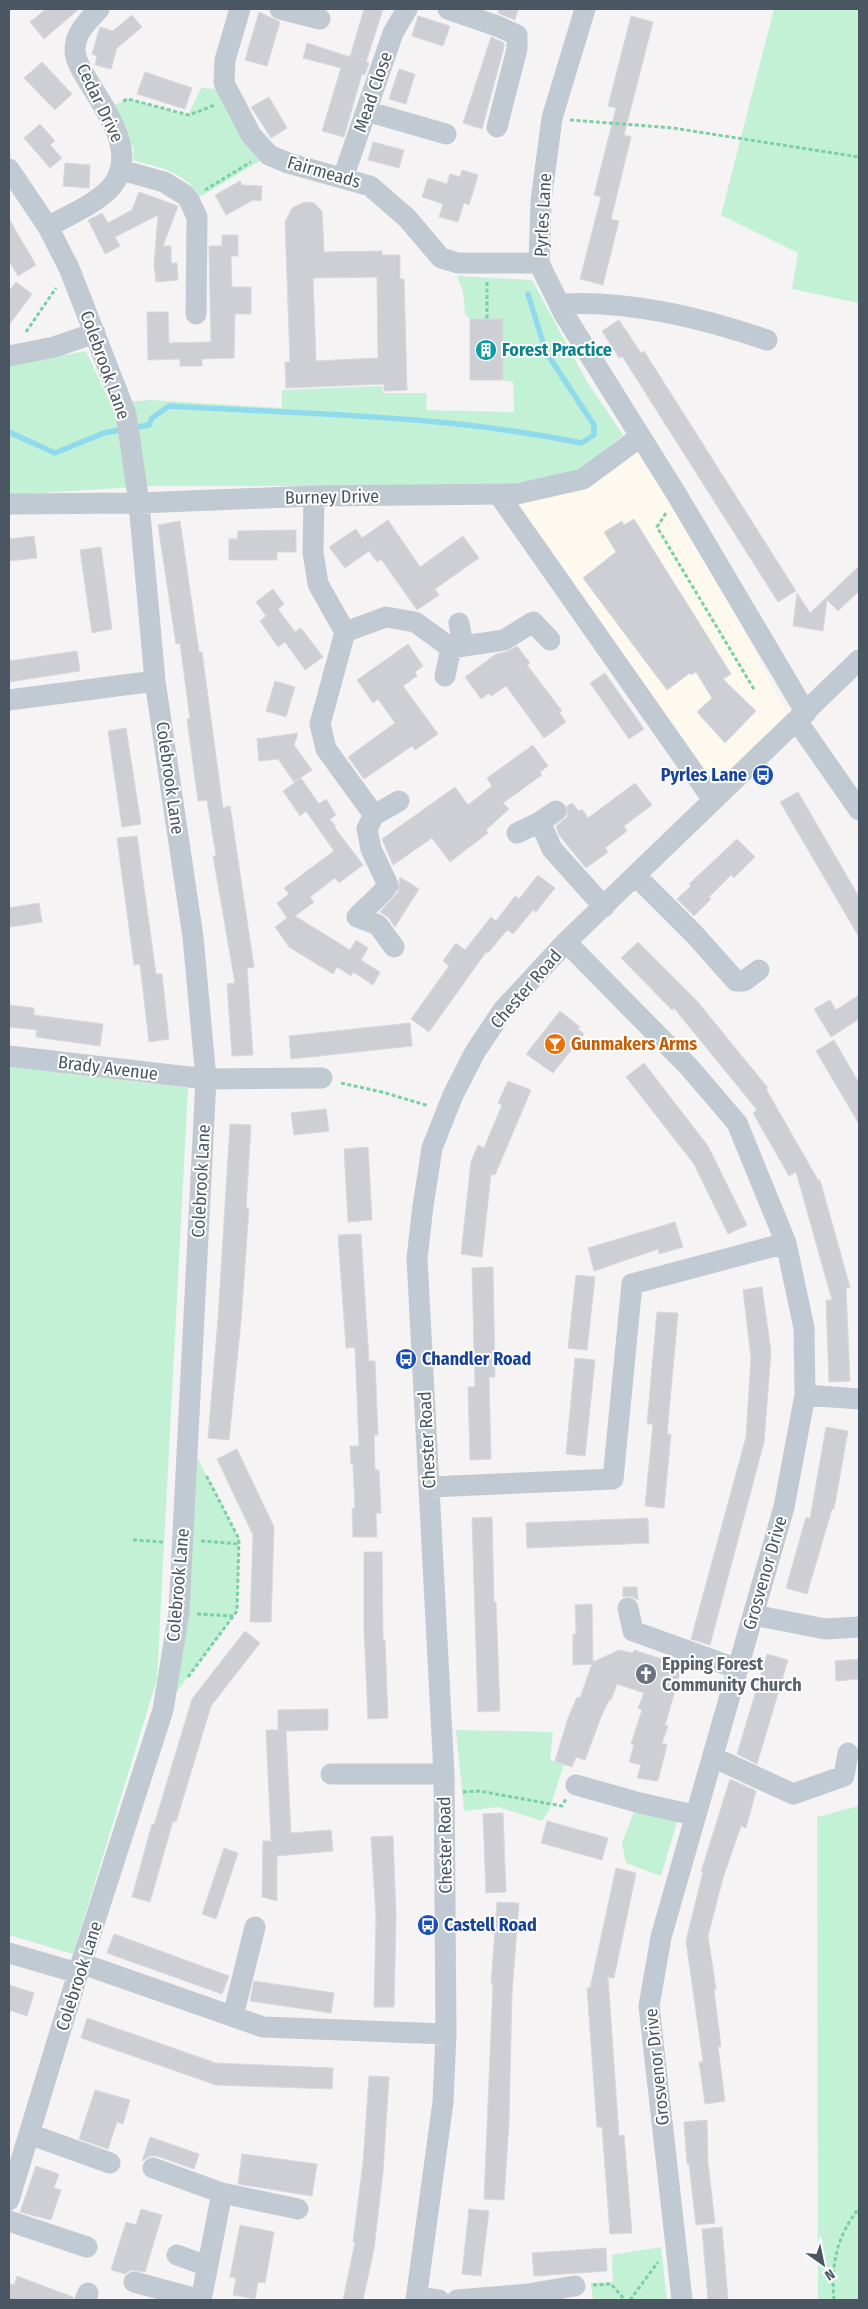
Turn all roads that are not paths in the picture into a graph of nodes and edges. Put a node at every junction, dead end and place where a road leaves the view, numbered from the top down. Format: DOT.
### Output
graph roads {
  1 [pos="99,9"];
  2 [pos="240,9"];
  3 [pos="280,9"];
  4 [pos="407,9"];
  5 [pos="448,9"];
  6 [pos="585,9"];
  7 [pos="320,19"];
  8 [pos="366,111"];
  9 [pos="497,127"];
  10 [pos="446,134"];
  11 [pos="9,168"];
  12 [pos="121,170"];
  13 [pos="343,178"];
  14 [pos="48,227"];
  15 [pos="540,264"];
  16 [pos="561,304"];
  17 [pos="196,314"];
  18 [pos="95,332"];
  19 [pos="767,340"];
  20 [pos="10,356"];
  21 [pos="640,437"];
  22 [pos="499,495"];
  23 [pos="314,496"];
  24 [pos="139,503"];
  25 [pos="9,504"];
  26 [pos="459,623"];
  27 [pos="346,632"];
  28 [pos="550,640"];
  29 [pos="457,647"];
  30 [pos="859,660"];
  31 [pos="445,676"];
  32 [pos="155,681"];
  33 [pos="9,700"];
  34 [pos="801,717"];
  35 [pos="713,800"];
  36 [pos="399,801"];
  37 [pos="859,810"];
  38 [pos="374,815"];
  39 [pos="517,833"];
  40 [pos="636,876"];
  41 [pos="604,908"];
  42 [pos="566,942"];
  43 [pos="394,947"];
  44 [pos="759,970"];
  45 [pos="9,1056"];
  46 [pos="206,1079"];
  47 [pos="331,1080"];
  48 [pos="786,1243"];
  49 [pos="805,1395"];
  50 [pos="859,1399"];
  51 [pos="430,1487"];
  52 [pos="628,1608"];
  53 [pos="754,1615"];
  54 [pos="859,1627"];
  55 [pos="738,1669"];
  56 [pos="848,1753"];
  57 [pos="713,1757"];
  58 [pos="331,1774"];
  59 [pos="444,1784"];
  60 [pos="576,1784"];
  61 [pos="694,1815"];
  62 [pos="255,1928"];
  63 [pos="9,1952"];
  64 [pos="80,1969"];
  65 [pos="233,2016"];
  66 [pos="446,2034"];
  67 [pos="21,2142"];
  68 [pos="110,2163"];
  69 [pos="153,2168"];
  70 [pos="222,2193"];
  71 [pos="9,2200"];
  72 [pos="298,2209"];
  73 [pos="9,2220"];
  74 [pos="87,2247"];
  75 [pos="178,2255"];
  76 [pos="207,2266"];
  77 [pos="134,2282"];
  78 [pos="575,2286"];
  79 [pos="417,2299"];
  80 [pos="201,2300"];
  81 [pos="439,2300"];
  82 [pos="457,2300"];
  83 [pos="682,2300"];
  1 -- 12 [label="street, Cedar Drive"];
  2 -- 13 [label="street, Fairmeads"];
  3 -- 7 [label="street"];
  4 -- 8 [label="street, Mead Close"];
  5 -- 9 [label="street"];
  6 -- 15 [label="street, Pyrles Lane"];
  8 -- 10 [label="street"];
  8 -- 13 [label="street, Mead Close"];
  11 -- 14 [label="street, Colebrook Lane"];
  12 -- 14 [label="street"];
  12 -- 17 [label="street"];
  13 -- 15 [label="street, Fairmeads"];
  14 -- 18 [label="street, Colebrook Lane"];
  15 -- 16 [label="street, Pyrles Lane"];
  16 -- 19 [label="street"];
  16 -- 21 [label="street, Pyrles Lane"];
  18 -- 20 [label="street"];
  18 -- 24 [label="street, Colebrook Lane"];
  21 -- 22 [label="street, Burney Drive"];
  21 -- 34 [label="street, Pyrles Lane"];
  22 -- 23 [label="street, Burney Drive"];
  22 -- 35 [label="street"];
  23 -- 24 [label="street, Burney Drive"];
  23 -- 27 [label="street"];
  24 -- 25 [label="street, Burney Drive"];
  24 -- 32 [label="street, Colebrook Lane"];
  26 -- 29 [label="street"];
  27 -- 29 [label="street"];
  27 -- 38 [label="street"];
  28 -- 29 [label="street"];
  29 -- 31 [label="street"];
  30 -- 34 [label="street, Chester Road"];
  32 -- 33 [label="street"];
  32 -- 46 [label="street, Colebrook Lane"];
  34 -- 35 [label="street, Chester Road"];
  34 -- 37 [label="street, Pyrles Lane"];
  35 -- 40 [label="street, Chester Road"];
  36 -- 38 [label="street"];
  38 -- 43 [label="street"];
  39 -- 41 [label="street"];
  40 -- 41 [label="street, Chester Road"];
  40 -- 44 [label="street"];
  41 -- 42 [label="street, Chester Road"];
  42 -- 48 [label="street, Grosvenor Drive"];
  42 -- 51 [label="street, Chester Road"];
  45 -- 46 [label="street, Brady Avenue"];
  46 -- 47 [label="street, Brady Avenue"];
  46 -- 64 [label="street, Colebrook Lane"];
  48 -- 49 [label="street, Grosvenor Drive"];
  48 -- 51 [label="street"];
  49 -- 50 [label="street"];
  49 -- 53 [label="street, Grosvenor Drive"];
  51 -- 59 [label="street, Chester Road"];
  52 -- 55 [label="street"];
  53 -- 54 [label="street"];
  53 -- 55 [label="street, Grosvenor Drive"];
  55 -- 57 [label="street, Grosvenor Drive"];
  56 -- 57 [label="street"];
  57 -- 61 [label="street, Grosvenor Drive"];
  58 -- 59 [label="street"];
  59 -- 66 [label="street, Chester Road"];
  60 -- 61 [label="street"];
  61 -- 83 [label="street, Grosvenor Drive"];
  62 -- 65 [label="street"];
  63 -- 64 [label="street"];
  64 -- 65 [label="street"];
  64 -- 67 [label="street, Colebrook Lane"];
  65 -- 66 [label="street"];
  66 -- 79 [label="street, Chester Road"];
  67 -- 68 [label="street"];
  67 -- 71 [label="street, Colebrook Lane"];
  69 -- 70 [label="street"];
  70 -- 72 [label="street"];
  70 -- 76 [label="street"];
  73 -- 74 [label="street"];
  75 -- 76 [label="street"];
  76 -- 80 [label="street"];
  77 -- 80 [label="street"];
  78 -- 82 [label="street"];
  79 -- 81 [label="street"];
}
